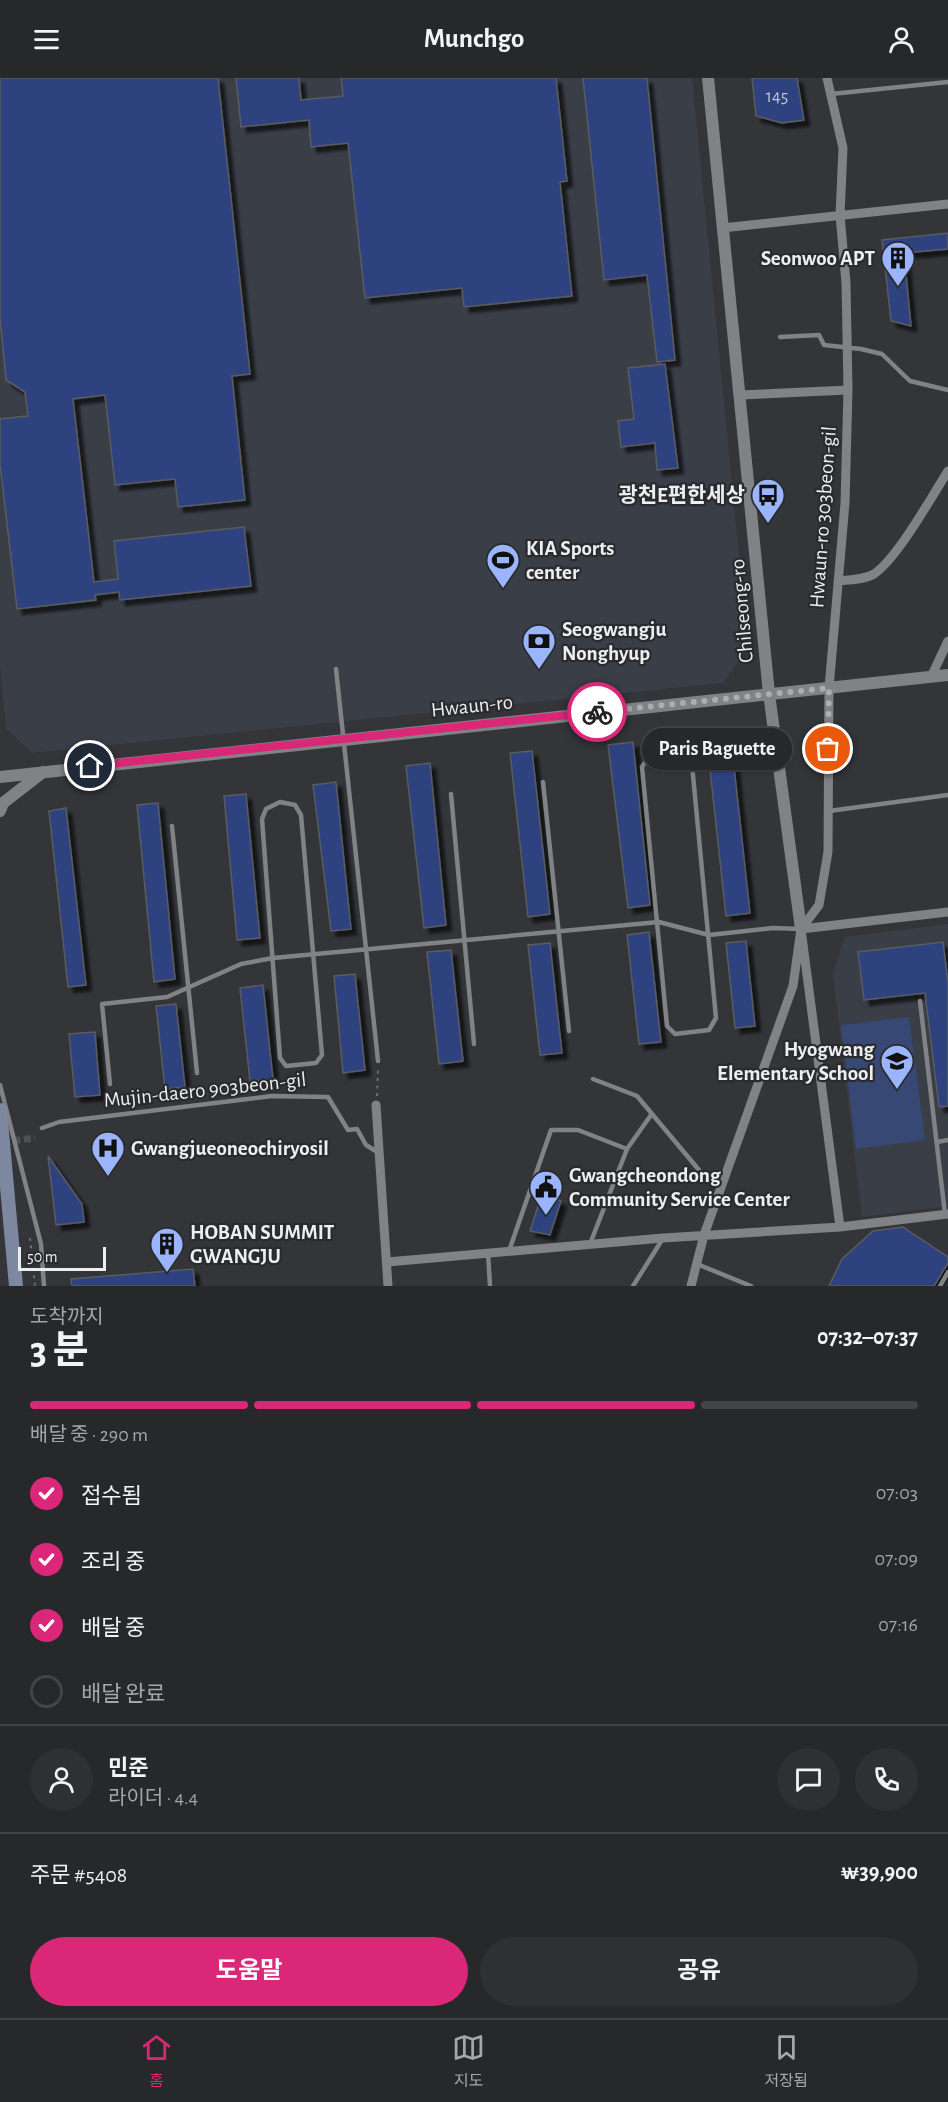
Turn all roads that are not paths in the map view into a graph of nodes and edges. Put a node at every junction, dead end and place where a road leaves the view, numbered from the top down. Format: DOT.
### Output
graph roads {
  1 [pos="708,78"];
  2 [pos="827,78"];
  3 [pos="948,82"];
  4 [pos="831,94"];
  5 [pos="948,204"];
  6 [pos="840,215"];
  7 [pos="722,228"];
  8 [pos="780,337"];
  9 [pos="848,348"];
  10 [pos="848,390"];
  11 [pos="948,390"];
  12 [pos="740,395"];
  13 [pos="948,471"];
  14 [pos="838,581"];
  15 [pos="948,641"];
  16 [pos="336,669"];
  17 [pos="948,675"];
  18 [pos="931,677"];
  19 [pos="829,688"];
  20 [pos="769,694"];
  21 [pos="345,739"];
  22 [pos="44,771"];
  23 [pos="0,777"];
  24 [pos="543,782"];
  25 [pos="451,794"];
  26 [pos="948,795"];
  27 [pos="0,811"];
  28 [pos="828,811"];
  29 [pos="172,826"];
  30 [pos="948,912"];
  31 [pos="659,922"];
  32 [pos="801,929"];
  33 [pos="558,931"];
  34 [pos="709,935"];
  35 [pos="466,942"];
  36 [pos="367,949"];
  37 [pos="314,954"];
  38 [pos="273,958"];
  39 [pos="189,987"];
  40 [pos="920,1001"];
  41 [pos="569,1031"];
  42 [pos="474,1044"];
  43 [pos="378,1061"];
  44 [pos="196,1073"];
  45 [pos="593,1079"];
  46 [pos="110,1083"];
  47 [pos="0,1085"];
  48 [pos="376,1105"];
  49 [pos="0,1110"];
  50 [pos="651,1115"];
  51 [pos="42,1128"];
  52 [pos="948,1140"];
  53 [pos="937,1142"];
  54 [pos="627,1149"];
  55 [pos="379,1153"];
  56 [pos="722,1183"];
  57 [pos="947,1214"];
  58 [pos="840,1227"];
  59 [pos="704,1234"];
  60 [pos="663,1238"];
  61 [pos="590,1244"];
  62 [pos="509,1251"];
  63 [pos="488,1252"];
  64 [pos="387,1262"];
  65 [pos="697,1264"];
  66 [pos="948,1272"];
  67 [pos="16,1286"];
  68 [pos="44,1286"];
  69 [pos="388,1286"];
  70 [pos="490,1286"];
  71 [pos="633,1286"];
  72 [pos="691,1286"];
  73 [pos="751,1286"];
  74 [pos="940,1286"];
  1 -- 7 [label="street, Chilseong-ro"];
  2 -- 4 [label="street, Hwaun-ro 303beon-gil"];
  3 -- 4 [label="lane"];
  4 -- 6 [label="street, Hwaun-ro 303beon-gil"];
  5 -- 6 [label="street"];
  6 -- 7 [label="street"];
  6 -- 9 [label="street, Hwaun-ro 303beon-gil"];
  7 -- 12 [label="street, Chilseong-ro"];
  8 -- 9 [label="lane"];
  9 -- 10 [label="street, Hwaun-ro 303beon-gil"];
  9 -- 11 [label="lane"];
  10 -- 12 [label="street"];
  10 -- 14 [label="street, Hwaun-ro 303beon-gil"];
  12 -- 20 [label="street, Chilseong-ro"];
  13 -- 14 [label="street"];
  14 -- 19 [label="street, Hwaun-ro 303beon-gil"];
  15 -- 18 [label="street"];
  16 -- 21 [label="lane"];
  17 -- 18 [label="street, Hwaun-ro"];
  18 -- 19 [label="street, Hwaun-ro"];
  19 -- 20 [label="street, Hwaun-ro"];
  19 -- 28 [label="street, Hwaun-ro 303beon-gil"];
  20 -- 21 [label="street, Hwaun-ro"];
  20 -- 32 [label="street, Chilseong-ro"];
  21 -- 22 [label="street, Hwaun-ro"];
  21 -- 36 [label="lane"];
  22 -- 23 [label="street, Hwaun-ro"];
  22 -- 27 [label="street"];
  24 -- 33 [label="lane"];
  25 -- 35 [label="lane"];
  26 -- 28 [label="lane"];
  28 -- 32 [label="street, Hwaun-ro 303beon-gil"];
  29 -- 39 [label="lane"];
  30 -- 32 [label="street"];
  31 -- 33 [label="lane"];
  31 -- 34 [label="lane"];
  31 -- 34 [label="lane"];
  31 -- 34 [label="lane"];
  32 -- 34 [label="lane"];
  32 -- 56 [label="street"];
  32 -- 58 [label="street"];
  33 -- 35 [label="lane"];
  33 -- 41 [label="lane"];
  35 -- 36 [label="lane"];
  35 -- 42 [label="lane"];
  36 -- 37 [label="lane"];
  36 -- 43 [label="lane"];
  37 -- 38 [label="lane"];
  37 -- 38 [label="lane"];
  37 -- 38 [label="lane"];
  38 -- 39 [label="lane"];
  39 -- 44 [label="lane"];
  39 -- 46 [label="lane"];
  40 -- 53 [label="lane"];
  45 -- 50 [label="lane"];
  47 -- 68 [label="lane"];
  48 -- 55 [label="street"];
  49 -- 67 [label="main road"];
  50 -- 54 [label="lane"];
  50 -- 56 [label="lane"];
  51 -- 55 [label="lane, Mujin-daero 903beon-gil"];
  52 -- 53 [label="lane"];
  53 -- 57 [label="lane"];
  54 -- 61 [label="lane"];
  54 -- 62 [label="lane"];
  55 -- 64 [label="street"];
  56 -- 59 [label="street"];
  57 -- 58 [label="street"];
  58 -- 59 [label="street"];
  59 -- 60 [label="street"];
  59 -- 65 [label="street"];
  60 -- 61 [label="street"];
  60 -- 71 [label="lane"];
  61 -- 62 [label="street"];
  62 -- 63 [label="street"];
  63 -- 64 [label="street"];
  63 -- 70 [label="lane"];
  64 -- 69 [label="street"];
  65 -- 72 [label="street"];
  65 -- 73 [label="lane"];
  66 -- 74 [label="lane"];
}
